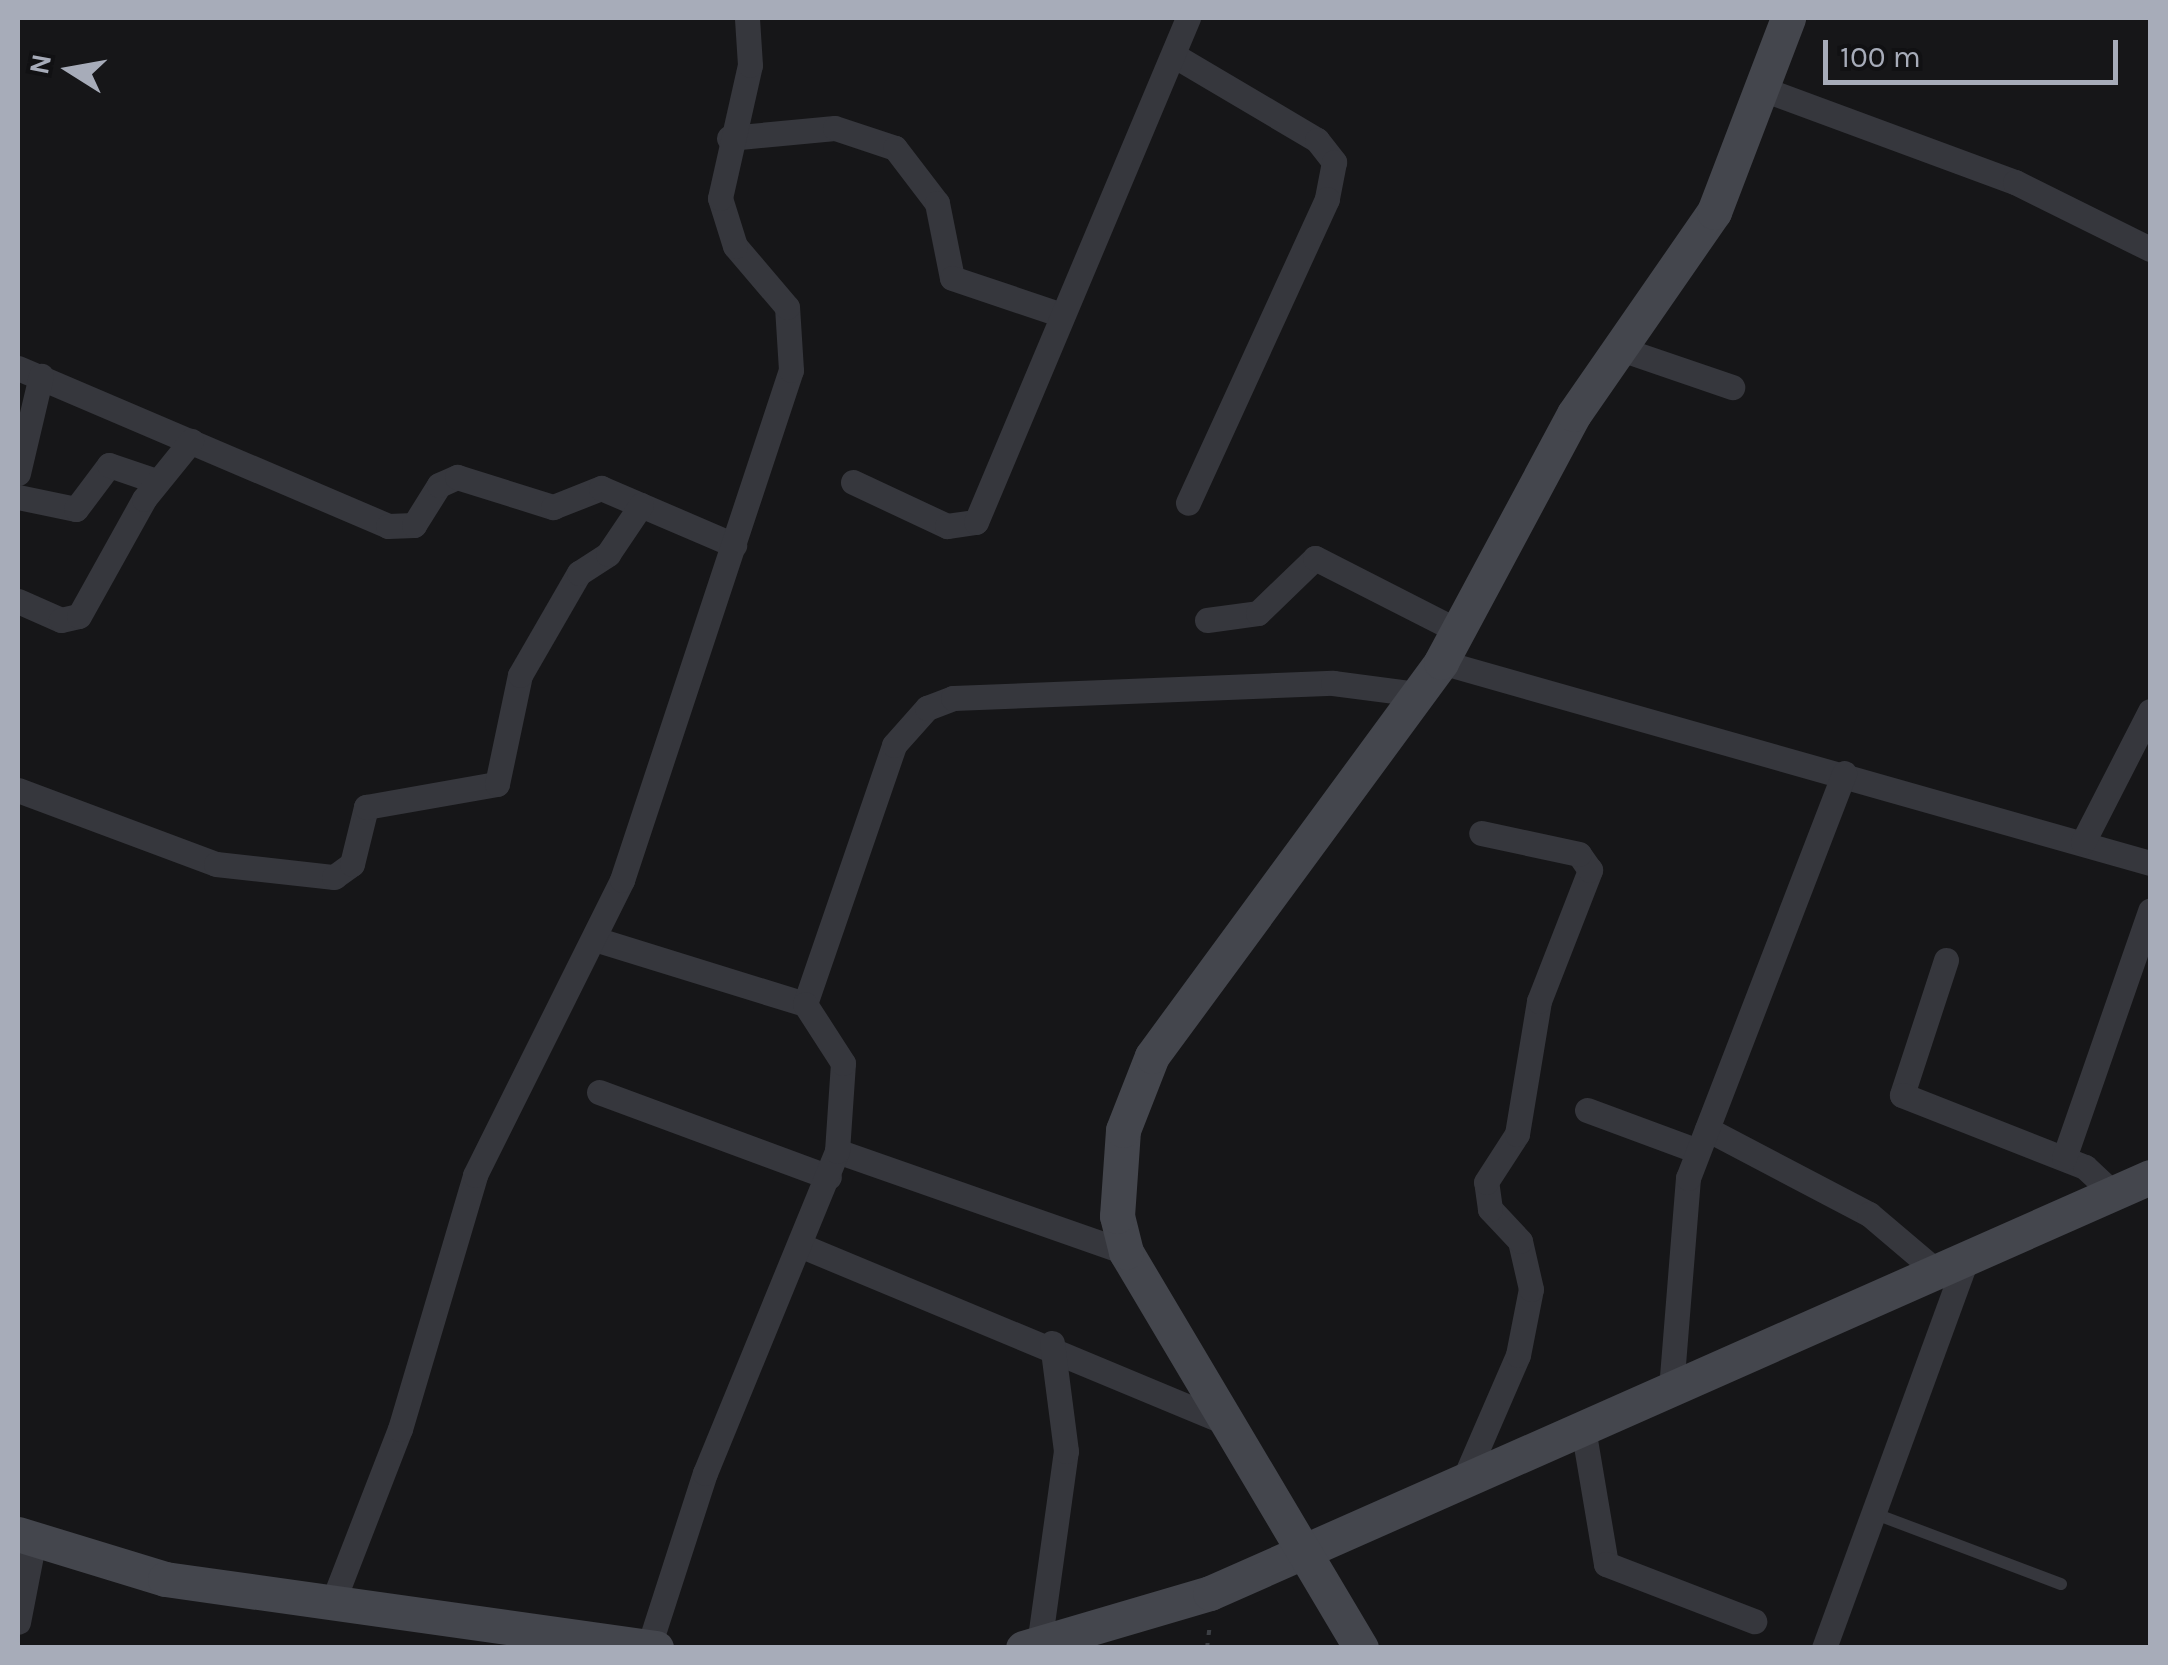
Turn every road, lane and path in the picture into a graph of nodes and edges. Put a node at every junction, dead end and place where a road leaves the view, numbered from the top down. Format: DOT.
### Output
graph roads {
  1 [pos="747,18"];
  2 [pos="1188,18"];
  3 [pos="1788,18"];
  4 [pos="1175,56"];
  5 [pos="1763,89"];
  6 [pos="730,138"];
  7 [pos="2150,249"];
  8 [pos="1062,314"];
  9 [pos="1615,347"];
  10 [pos="29,372"];
  11 [pos="1732,386"];
  12 [pos="191,441"];
  13 [pos="18,474"];
  14 [pos="156,480"];
  15 [pos="853,482"];
  16 [pos="18,496"];
  17 [pos="1188,502"];
  18 [pos="641,505"];
  19 [pos="734,545"];
  20 [pos="18,601"];
  21 [pos="1207,620"];
  22 [pos="1458,631"];
  23 [pos="1440,662"];
  24 [pos="1416,694"];
  25 [pos="2150,712"];
  26 [pos="1844,772"];
  27 [pos="18,790"];
  28 [pos="1481,832"];
  29 [pos="2084,842"];
  30 [pos="2150,863"];
  31 [pos="2150,911"];
  32 [pos="598,940"];
  33 [pos="1946,960"];
  34 [pos="806,1004"];
  35 [pos="599,1092"];
  36 [pos="1587,1110"];
  37 [pos="1702,1140"];
  38 [pos="837,1151"];
  39 [pos="2064,1158"];
  40 [pos="829,1177"];
  41 [pos="2150,1177"];
  42 [pos="2113,1193"];
  43 [pos="802,1246"];
  44 [pos="1126,1252"];
  45 [pos="1968,1255"];
  46 [pos="1935,1270"];
  47 [pos="1052,1342"];
  48 [pos="1671,1389"];
  49 [pos="1221,1420"];
  50 [pos="1583,1428"];
  51 [pos="1463,1482"];
  52 [pos="1873,1513"];
  53 [pos="26,1537"];
  54 [pos="1300,1554"];
  55 [pos="2061,1584"];
  56 [pos="332,1604"];
  57 [pos="1754,1621"];
  58 [pos="18,1622"];
  59 [pos="522,1638"];
  60 [pos="1031,1646"];
  61 [pos="652,1647"];
  62 [pos="1361,1648"];
  63 [pos="1824,1648"];
  1 -- 6 [label="street"];
  2 -- 4 [label="street"];
  3 -- 5 [label="street"];
  4 -- 8 [label="street"];
  4 -- 17 [label="street"];
  5 -- 7 [label="street"];
  5 -- 9 [label="street"];
  6 -- 8 [label="street"];
  6 -- 19 [label="street"];
  8 -- 15 [label="street"];
  9 -- 11 [label="street"];
  9 -- 22 [label="street"];
  10 -- 12 [label="street"];
  10 -- 13 [label="street"];
  12 -- 14 [label="street"];
  12 -- 18 [label="street"];
  14 -- 16 [label="street"];
  14 -- 20 [label="street"];
  18 -- 19 [label="street"];
  18 -- 27 [label="street"];
  19 -- 32 [label="street"];
  21 -- 22 [label="street"];
  22 -- 23 [label="street"];
  23 -- 24 [label="street"];
  23 -- 26 [label="street"];
  24 -- 34 [label="street"];
  24 -- 44 [label="street"];
  25 -- 29 [label="street"];
  26 -- 29 [label="street"];
  26 -- 37 [label="street"];
  28 -- 51 [label="street"];
  29 -- 30 [label="street"];
  31 -- 39 [label="street"];
  32 -- 34 [label="street"];
  32 -- 56 [label="street"];
  33 -- 39 [label="street"];
  34 -- 38 [label="street"];
  35 -- 40 [label="street"];
  36 -- 37 [label="street"];
  37 -- 46 [label="street"];
  37 -- 48 [label="street"];
  38 -- 40 [label="street"];
  38 -- 44 [label="street"];
  39 -- 42 [label="street"];
  40 -- 43 [label="street"];
  41 -- 42 [label="street"];
  42 -- 45 [label="street"];
  43 -- 47 [label="street"];
  43 -- 61 [label="street"];
  44 -- 49 [label="street"];
  45 -- 46 [label="street"];
  45 -- 52 [label="street"];
  46 -- 48 [label="street"];
  47 -- 49 [label="street"];
  47 -- 60 [label="street"];
  48 -- 50 [label="street"];
  49 -- 54 [label="street"];
  50 -- 51 [label="street"];
  50 -- 57 [label="street"];
  51 -- 54 [label="street"];
  52 -- 55 [label="lane"];
  52 -- 63 [label="street"];
  53 -- 56 [label="street"];
  53 -- 58 [label="street"];
  54 -- 60 [label="street"];
  54 -- 62 [label="street"];
  56 -- 59 [label="street"];
  59 -- 61 [label="street"];
}
